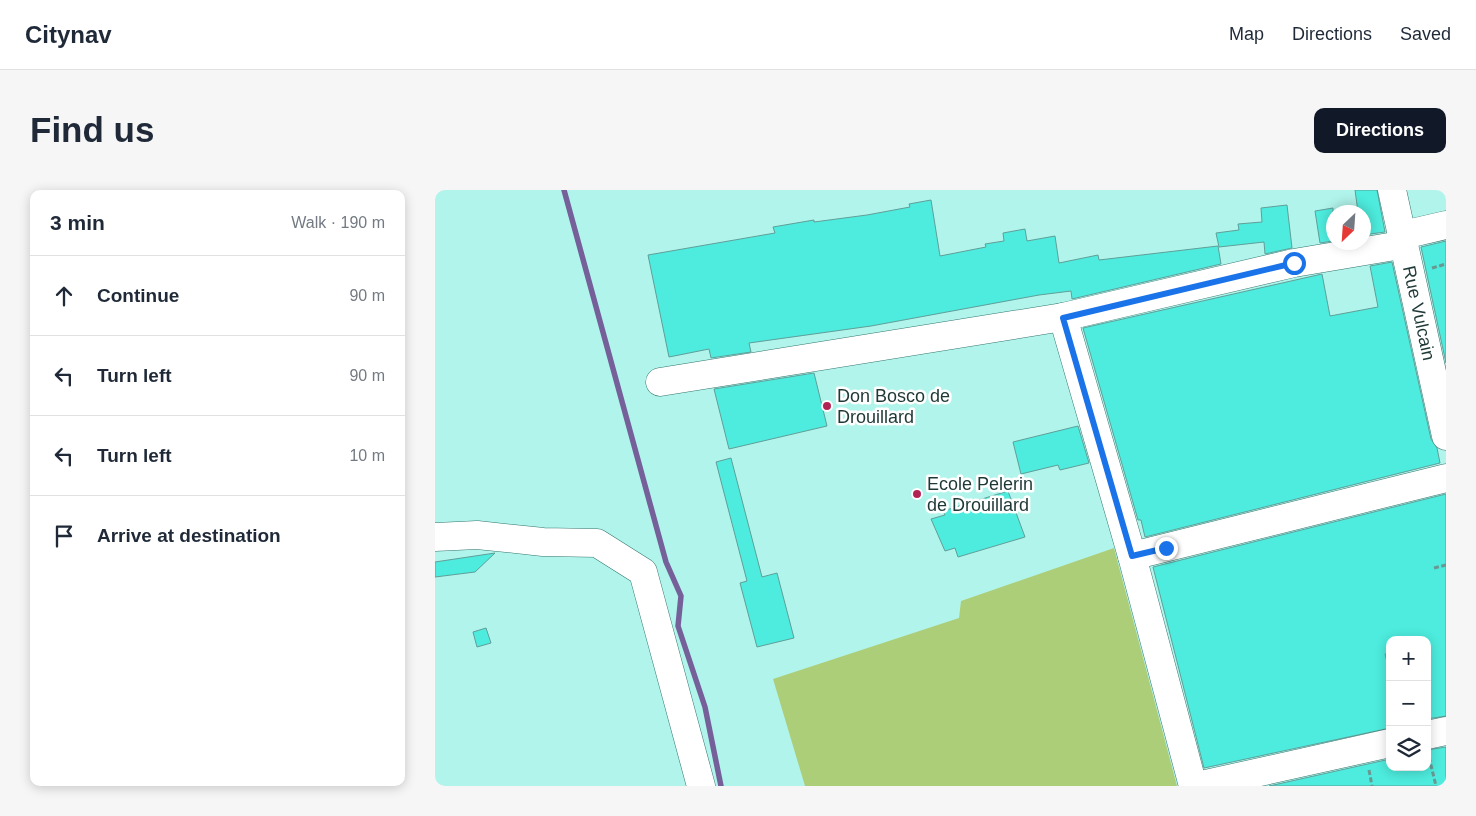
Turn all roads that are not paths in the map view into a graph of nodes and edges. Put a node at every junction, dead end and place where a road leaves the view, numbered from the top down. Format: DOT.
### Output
graph roads {
  1 [pos="1392,190"];
  2 [pos="1446,225"];
  3 [pos="1403,235"];
  4 [pos="1063,318"];
  5 [pos="660,382"];
  6 [pos="1446,436"];
  7 [pos="1446,478"];
  8 [pos="435,537"];
  9 [pos="1132,556"];
  10 [pos="1446,731"];
  11 [pos="1431,734"];
  12 [pos="1386,745"];
  13 [pos="701,786"];
  14 [pos="1195,786"];
  1 -- 3 [label="street, Rue Vulcain"];
  2 -- 3 [label="street"];
  3 -- 4 [label="street"];
  3 -- 6 [label="street, Rue Vulcain"];
  4 -- 5 [label="street"];
  4 -- 9 [label="street"];
  7 -- 9 [label="street"];
  8 -- 13 [label="street"];
  9 -- 14 [label="street"];
  10 -- 11 [label="street"];
  12 -- 14 [label="street"];
}
